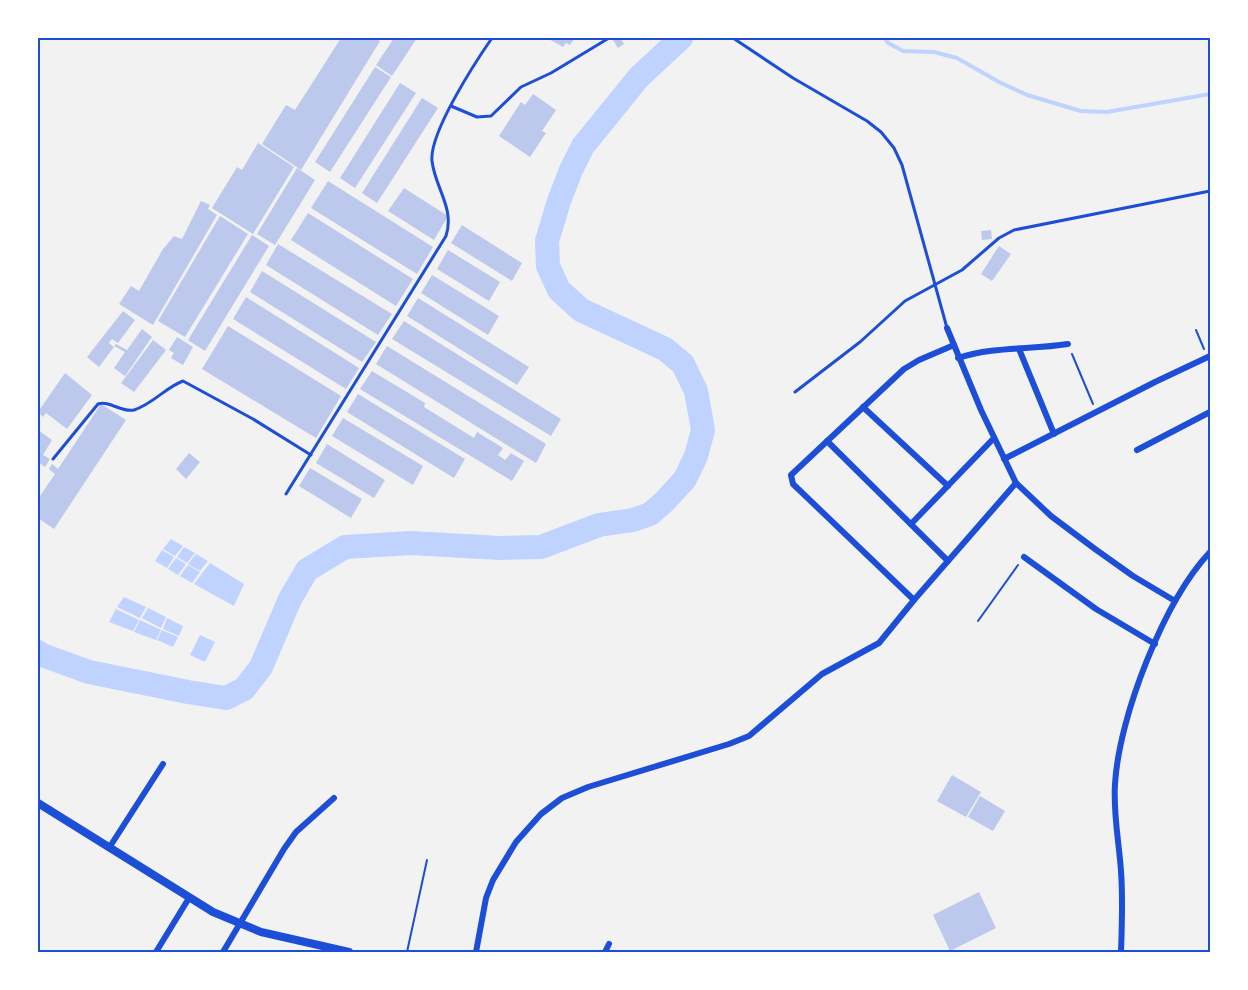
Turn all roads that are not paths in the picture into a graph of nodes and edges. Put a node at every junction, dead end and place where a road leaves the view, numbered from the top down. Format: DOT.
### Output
graph roads {
  1 [pos="492,38"];
  2 [pos="609,38"];
  3 [pos="733,38"];
  4 [pos="451,106"];
  5 [pos="1210,191"];
  6 [pos="934,285"];
  7 [pos="947,328"];
  8 [pos="1068,344"];
  9 [pos="954,345"];
  10 [pos="1020,349"];
  11 [pos="958,357"];
  12 [pos="1209,357"];
  13 [pos="795,392"];
  14 [pos="863,407"];
  15 [pos="1210,412"];
  16 [pos="1054,434"];
  17 [pos="994,438"];
  18 [pos="826,441"];
  19 [pos="1137,450"];
  20 [pos="311,455"];
  21 [pos="53,459"];
  22 [pos="1004,459"];
  23 [pos="1016,483"];
  24 [pos="948,486"];
  25 [pos="286,494"];
  26 [pos="911,524"];
  27 [pos="1210,552"];
  28 [pos="1024,557"];
  29 [pos="948,561"];
  30 [pos="914,600"];
  31 [pos="1175,601"];
  32 [pos="1155,644"];
  33 [pos="163,764"];
  34 [pos="334,798"];
  35 [pos="38,803"];
  36 [pos="109,848"];
  37 [pos="189,898"];
  38 [pos="240,925"];
  39 [pos="609,944"];
  40 [pos="156,952"];
  41 [pos="223,952"];
  42 [pos="349,952"];
  43 [pos="476,952"];
  44 [pos="605,952"];
  45 [pos="1121,952"];
  1 -- 4 [label="lane"];
  2 -- 4 [label="lane"];
  3 -- 6 [label="lane"];
  4 -- 20 [label="lane"];
  5 -- 6 [label="lane"];
  6 -- 7 [label="lane"];
  6 -- 13 [label="lane"];
  7 -- 9 [label="street"];
  8 -- 10 [label="street"];
  9 -- 11 [label="street"];
  9 -- 14 [label="street"];
  10 -- 11 [label="street"];
  10 -- 16 [label="street"];
  11 -- 17 [label="street"];
  12 -- 16 [label="street"];
  14 -- 18 [label="street"];
  14 -- 24 [label="street"];
  15 -- 19 [label="street"];
  16 -- 22 [label="street"];
  17 -- 22 [label="street"];
  17 -- 24 [label="street"];
  18 -- 26 [label="street"];
  18 -- 30 [label="street"];
  20 -- 21 [label="lane"];
  20 -- 25 [label="lane"];
  22 -- 23 [label="street"];
  23 -- 29 [label="street"];
  23 -- 31 [label="street"];
  24 -- 26 [label="street"];
  26 -- 29 [label="street"];
  27 -- 31 [label="street"];
  28 -- 32 [label="street"];
  29 -- 30 [label="street"];
  30 -- 43 [label="street"];
  31 -- 32 [label="street"];
  32 -- 45 [label="street"];
  33 -- 36 [label="street"];
  34 -- 38 [label="street"];
  35 -- 36 [label="street"];
  36 -- 37 [label="street"];
  37 -- 38 [label="street"];
  37 -- 40 [label="street"];
  38 -- 41 [label="street"];
  38 -- 42 [label="street"];
  39 -- 44 [label="street"];
}
